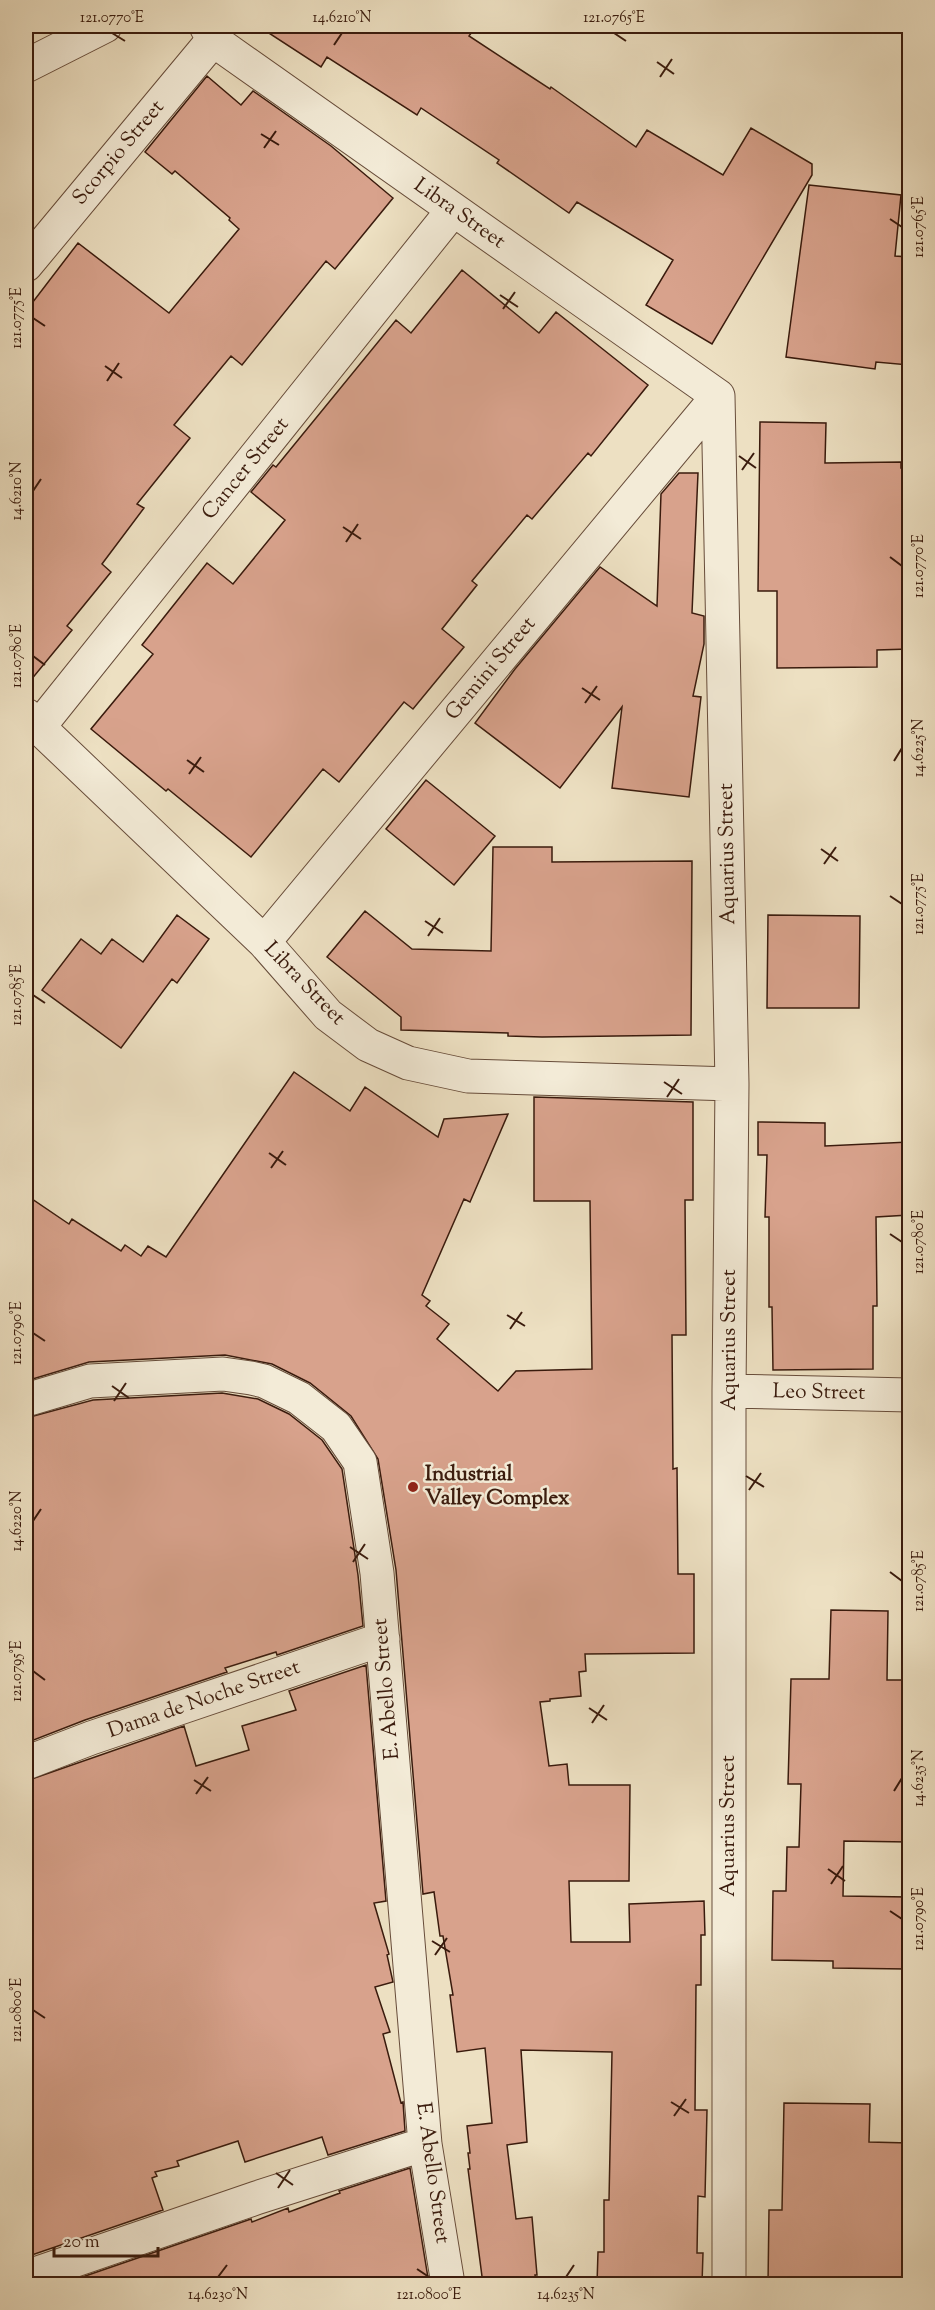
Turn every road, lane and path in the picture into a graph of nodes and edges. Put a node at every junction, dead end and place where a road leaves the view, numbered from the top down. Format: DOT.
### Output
graph roads {
  1 [pos="105,26"];
  2 [pos="210,33"];
  3 [pos="26,66"];
  4 [pos="453,210"];
  5 [pos="26,265"];
  6 [pos="718,396"];
  7 [pos="32,722"];
  8 [pos="264,942"];
  9 [pos="732,1084"];
  10 [pos="729,1391"];
  11 [pos="909,1395"];
  12 [pos="26,1400"];
  13 [pos="383,1639"];
  14 [pos="26,1763"];
  15 [pos="425,2144"];
  16 [pos="26,2277"];
  17 [pos="448,2284"];
  18 [pos="729,2284"];
  1 -- 3 [label="street"];
  2 -- 4 [label="street, Libra Street"];
  2 -- 5 [label="street, Scorpio Street"];
  4 -- 6 [label="street, Libra Street"];
  4 -- 7 [label="street, Cancer Street"];
  6 -- 8 [label="street, Gemini Street"];
  6 -- 9 [label="street, Aquarius Street"];
  7 -- 8 [label="street, Libra Street"];
  8 -- 9 [label="street, Libra Street"];
  9 -- 10 [label="street, Aquarius Street"];
  10 -- 11 [label="street, Leo Street"];
  10 -- 18 [label="street, Aquarius Street"];
  12 -- 13 [label="street, E. Abello Street"];
  13 -- 14 [label="street, Dama de Noche Street"];
  13 -- 15 [label="street, E. Abello Street"];
  15 -- 16 [label="street"];
  15 -- 17 [label="street, E. Abello Street"];
}
